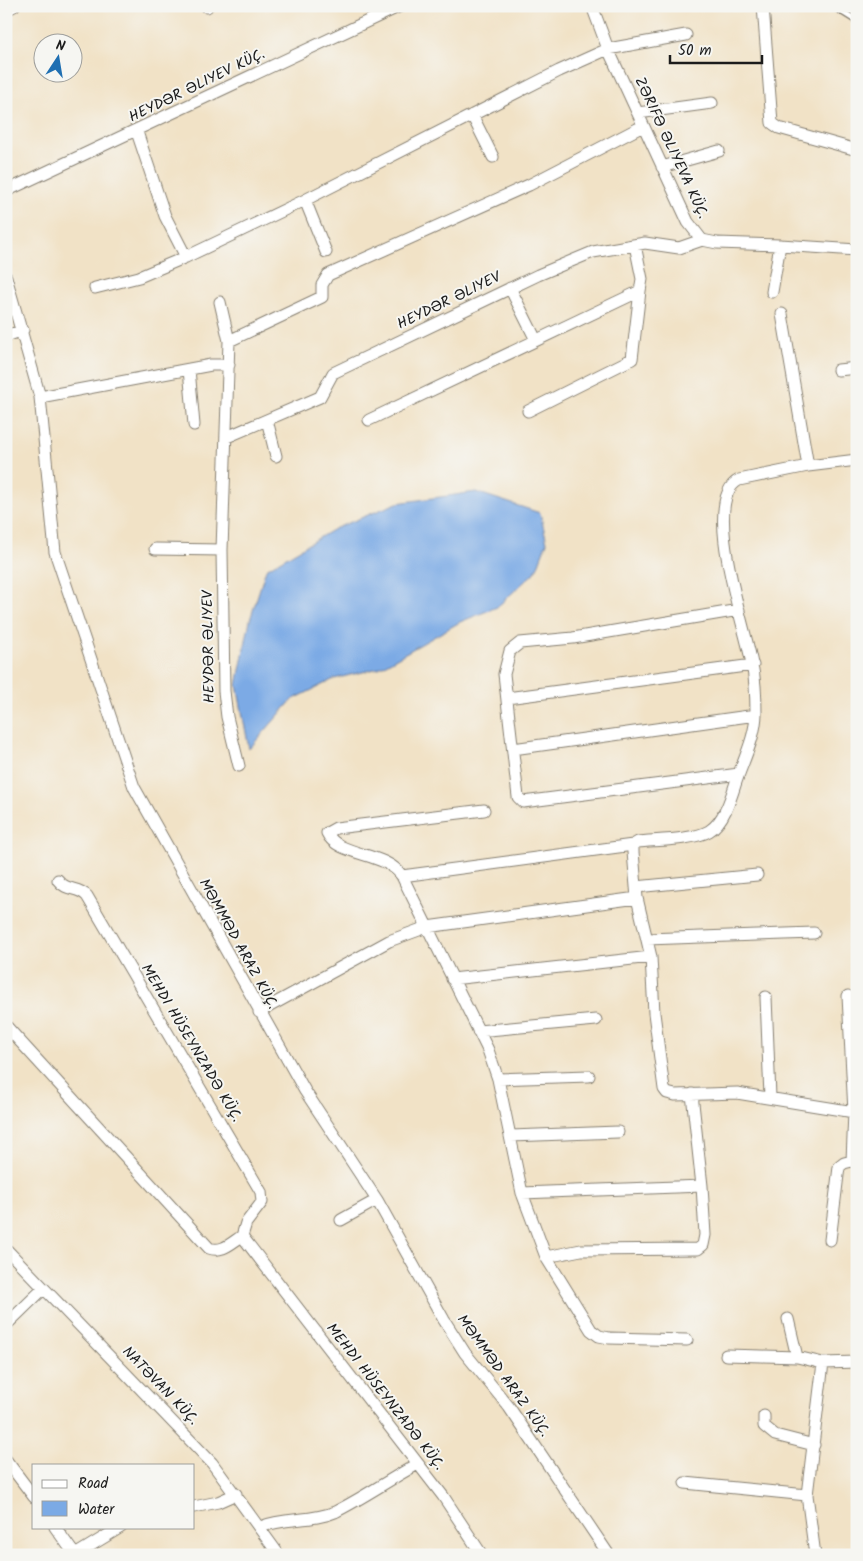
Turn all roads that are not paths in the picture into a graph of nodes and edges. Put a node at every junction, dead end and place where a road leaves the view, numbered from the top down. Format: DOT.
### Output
graph roads {
  1 [pos="14,6"];
  2 [pos="400,6"];
  3 [pos="592,6"];
  4 [pos="763,6"];
  5 [pos="834,6"];
  6 [pos="6,10"];
  7 [pos="857,21"];
  8 [pos="686,35"];
  9 [pos="608,50"];
  10 [pos="712,104"];
  11 [pos="638,113"];
  12 [pos="472,115"];
  13 [pos="643,126"];
  14 [pos="137,132"];
  15 [pos="857,150"];
  16 [pos="719,151"];
  17 [pos="493,157"];
  18 [pos="662,167"];
  19 [pos="6,191"];
  20 [pos="305,200"];
  21 [pos="702,240"];
  22 [pos="635,244"];
  23 [pos="780,245"];
  24 [pos="857,250"];
  25 [pos="326,252"];
  26 [pos="186,257"];
  27 [pos="6,277"];
  28 [pos="95,288"];
  29 [pos="510,288"];
  30 [pos="640,291"];
  31 [pos="772,292"];
  32 [pos="220,302"];
  33 [pos="782,314"];
  34 [pos="23,330"];
  35 [pos="6,336"];
  36 [pos="536,340"];
  37 [pos="229,341"];
  38 [pos="229,365"];
  39 [pos="857,368"];
  40 [pos="189,369"];
  41 [pos="838,370"];
  42 [pos="40,397"];
  43 [pos="528,411"];
  44 [pos="266,420"];
  45 [pos="369,420"];
  46 [pos="194,425"];
  47 [pos="227,437"];
  48 [pos="276,456"];
  49 [pos="857,460"];
  50 [pos="808,466"];
  51 [pos="155,549"];
  52 [pos="222,550"];
  53 [pos="738,610"];
  54 [pos="753,665"];
  55 [pos="507,698"];
  56 [pos="756,715"];
  57 [pos="513,748"];
  58 [pos="239,766"];
  59 [pos="739,774"];
  60 [pos="484,810"];
  61 [pos="633,845"];
  62 [pos="757,874"];
  63 [pos="402,876"];
  64 [pos="58,880"];
  65 [pos="637,893"];
  66 [pos="427,927"];
  67 [pos="814,932"];
  68 [pos="647,939"];
  69 [pos="651,957"];
  70 [pos="452,979"];
  71 [pos="848,996"];
  72 [pos="766,997"];
  73 [pos="259,1012"];
  74 [pos="596,1020"];
  75 [pos="6,1026"];
  76 [pos="478,1031"];
  77 [pos="589,1076"];
  78 [pos="498,1079"];
  79 [pos="692,1094"];
  80 [pos="770,1097"];
  81 [pos="854,1112"];
  82 [pos="618,1132"];
  83 [pos="511,1136"];
  84 [pos="854,1162"];
  85 [pos="702,1186"];
  86 [pos="522,1193"];
  87 [pos="377,1200"];
  88 [pos="341,1220"];
  89 [pos="242,1236"];
  90 [pos="830,1240"];
  91 [pos="6,1250"];
  92 [pos="546,1257"];
  93 [pos="43,1288"];
  94 [pos="788,1319"];
  95 [pos="6,1325"];
  96 [pos="688,1340"];
  97 [pos="726,1356"];
  98 [pos="796,1357"];
  99 [pos="857,1362"];
  100 [pos="824,1363"];
  101 [pos="764,1416"];
  102 [pos="814,1445"];
  103 [pos="6,1460"];
  104 [pos="418,1464"];
  105 [pos="685,1483"];
  106 [pos="32,1494"];
  107 [pos="236,1494"];
  108 [pos="808,1495"];
  109 [pos="195,1507"];
  110 [pos="260,1527"];
  111 [pos="56,1528"];
  112 [pos="119,1528"];
  113 [pos="75,1555"];
  114 [pos="279,1555"];
  115 [pos="482,1555"];
  116 [pos="609,1555"];
  117 [pos="815,1555"];
  1 -- 6 [label="street"];
  2 -- 14 [label="street, HEYDƏR ƏLIYEV KÜÇ."];
  3 -- 9 [label="street, ZƏRIFƏ ƏLIYEVA KÜÇ."];
  4 -- 15 [label="street"];
  5 -- 7 [label="lane"];
  8 -- 9 [label="street"];
  9 -- 11 [label="street, ZƏRIFƏ ƏLIYEVA KÜÇ."];
  9 -- 12 [label="street"];
  10 -- 11 [label="street"];
  11 -- 13 [label="street, ZƏRIFƏ ƏLIYEVA KÜÇ."];
  12 -- 17 [label="street"];
  12 -- 20 [label="street"];
  13 -- 18 [label="street, ZƏRIFƏ ƏLIYEVA KÜÇ."];
  13 -- 37 [label="street"];
  14 -- 19 [label="street, HEYDƏR ƏLIYEV KÜÇ."];
  14 -- 26 [label="street"];
  16 -- 18 [label="street"];
  18 -- 21 [label="street, ZƏRIFƏ ƏLIYEVA KÜÇ."];
  20 -- 25 [label="street"];
  20 -- 26 [label="street"];
  21 -- 22 [label="street, HEYDƏR ƏLIYEV"];
  21 -- 23 [label="street, ZƏRIFƏ ƏLIYEVA KÜÇ."];
  22 -- 29 [label="street, HEYDƏR ƏLIYEV"];
  22 -- 30 [label="street"];
  23 -- 24 [label="street, ZƏRIFƏ ƏLIYEVA KÜÇ."];
  23 -- 31 [label="street"];
  26 -- 28 [label="street"];
  27 -- 34 [label="street, MƏMMƏD ARAZ KÜÇ."];
  29 -- 36 [label="street"];
  29 -- 44 [label="street, HEYDƏR ƏLIYEV"];
  30 -- 36 [label="street"];
  30 -- 43 [label="street"];
  32 -- 37 [label="street, HEYDƏR ƏLIYEV"];
  33 -- 50 [label="street"];
  34 -- 35 [label="street"];
  34 -- 42 [label="street, MƏMMƏD ARAZ KÜÇ."];
  36 -- 45 [label="street"];
  37 -- 38 [label="street, HEYDƏR ƏLIYEV"];
  38 -- 40 [label="street"];
  38 -- 47 [label="street, HEYDƏR ƏLIYEV"];
  39 -- 41 [label="street"];
  40 -- 42 [label="street"];
  40 -- 46 [label="street"];
  42 -- 73 [label="street, MƏMMƏD ARAZ KÜÇ."];
  44 -- 47 [label="street, HEYDƏR ƏLIYEV"];
  44 -- 48 [label="street"];
  47 -- 52 [label="street, HEYDƏR ƏLIYEV"];
  49 -- 50 [label="street"];
  50 -- 53 [label="street"];
  51 -- 52 [label="street"];
  52 -- 58 [label="street, HEYDƏR ƏLIYEV"];
  53 -- 54 [label="street"];
  53 -- 55 [label="street"];
  54 -- 55 [label="street"];
  54 -- 56 [label="street"];
  55 -- 57 [label="street"];
  56 -- 57 [label="street"];
  56 -- 59 [label="street"];
  57 -- 59 [label="street"];
  59 -- 61 [label="street"];
  60 -- 63 [label="street"];
  61 -- 63 [label="street"];
  61 -- 65 [label="street"];
  62 -- 65 [label="street"];
  63 -- 66 [label="street"];
  64 -- 89 [label="street, MEHDI HÜSEYNZADƏ KÜÇ."];
  65 -- 66 [label="street"];
  65 -- 68 [label="street"];
  66 -- 70 [label="street"];
  66 -- 73 [label="street"];
  67 -- 68 [label="street"];
  68 -- 69 [label="street"];
  69 -- 70 [label="street"];
  69 -- 79 [label="street"];
  70 -- 76 [label="street"];
  71 -- 81 [label="street"];
  72 -- 80 [label="street"];
  73 -- 87 [label="street, MƏMMƏD ARAZ KÜÇ."];
  74 -- 76 [label="street"];
  75 -- 89 [label="street"];
  76 -- 78 [label="street"];
  77 -- 78 [label="street"];
  78 -- 83 [label="street"];
  79 -- 80 [label="street"];
  79 -- 85 [label="street"];
  80 -- 81 [label="street"];
  81 -- 84 [label="street"];
  82 -- 83 [label="street"];
  83 -- 86 [label="street"];
  84 -- 90 [label="street"];
  85 -- 86 [label="street"];
  85 -- 92 [label="street"];
  86 -- 92 [label="street"];
  87 -- 88 [label="street"];
  87 -- 116 [label="street, MƏMMƏD ARAZ KÜÇ."];
  89 -- 104 [label="street, MEHDI HÜSEYNZADƏ KÜÇ."];
  91 -- 93 [label="street, NATƏVAN KÜÇ."];
  92 -- 96 [label="street"];
  93 -- 95 [label="street"];
  93 -- 107 [label="street, NATƏVAN KÜÇ."];
  94 -- 98 [label="street"];
  97 -- 98 [label="street"];
  98 -- 100 [label="street"];
  99 -- 100 [label="street"];
  100 -- 102 [label="street"];
  101 -- 102 [label="street"];
  102 -- 108 [label="street"];
  103 -- 106 [label="street"];
  104 -- 110 [label="street"];
  104 -- 115 [label="street, MEHDI HÜSEYNZADƏ KÜÇ."];
  105 -- 108 [label="street"];
  107 -- 109 [label="street"];
  107 -- 110 [label="street, NATƏVAN KÜÇ."];
  108 -- 117 [label="street"];
  110 -- 114 [label="street, NATƏVAN KÜÇ."];
  111 -- 113 [label="street"];
  112 -- 113 [label="street"];
}
